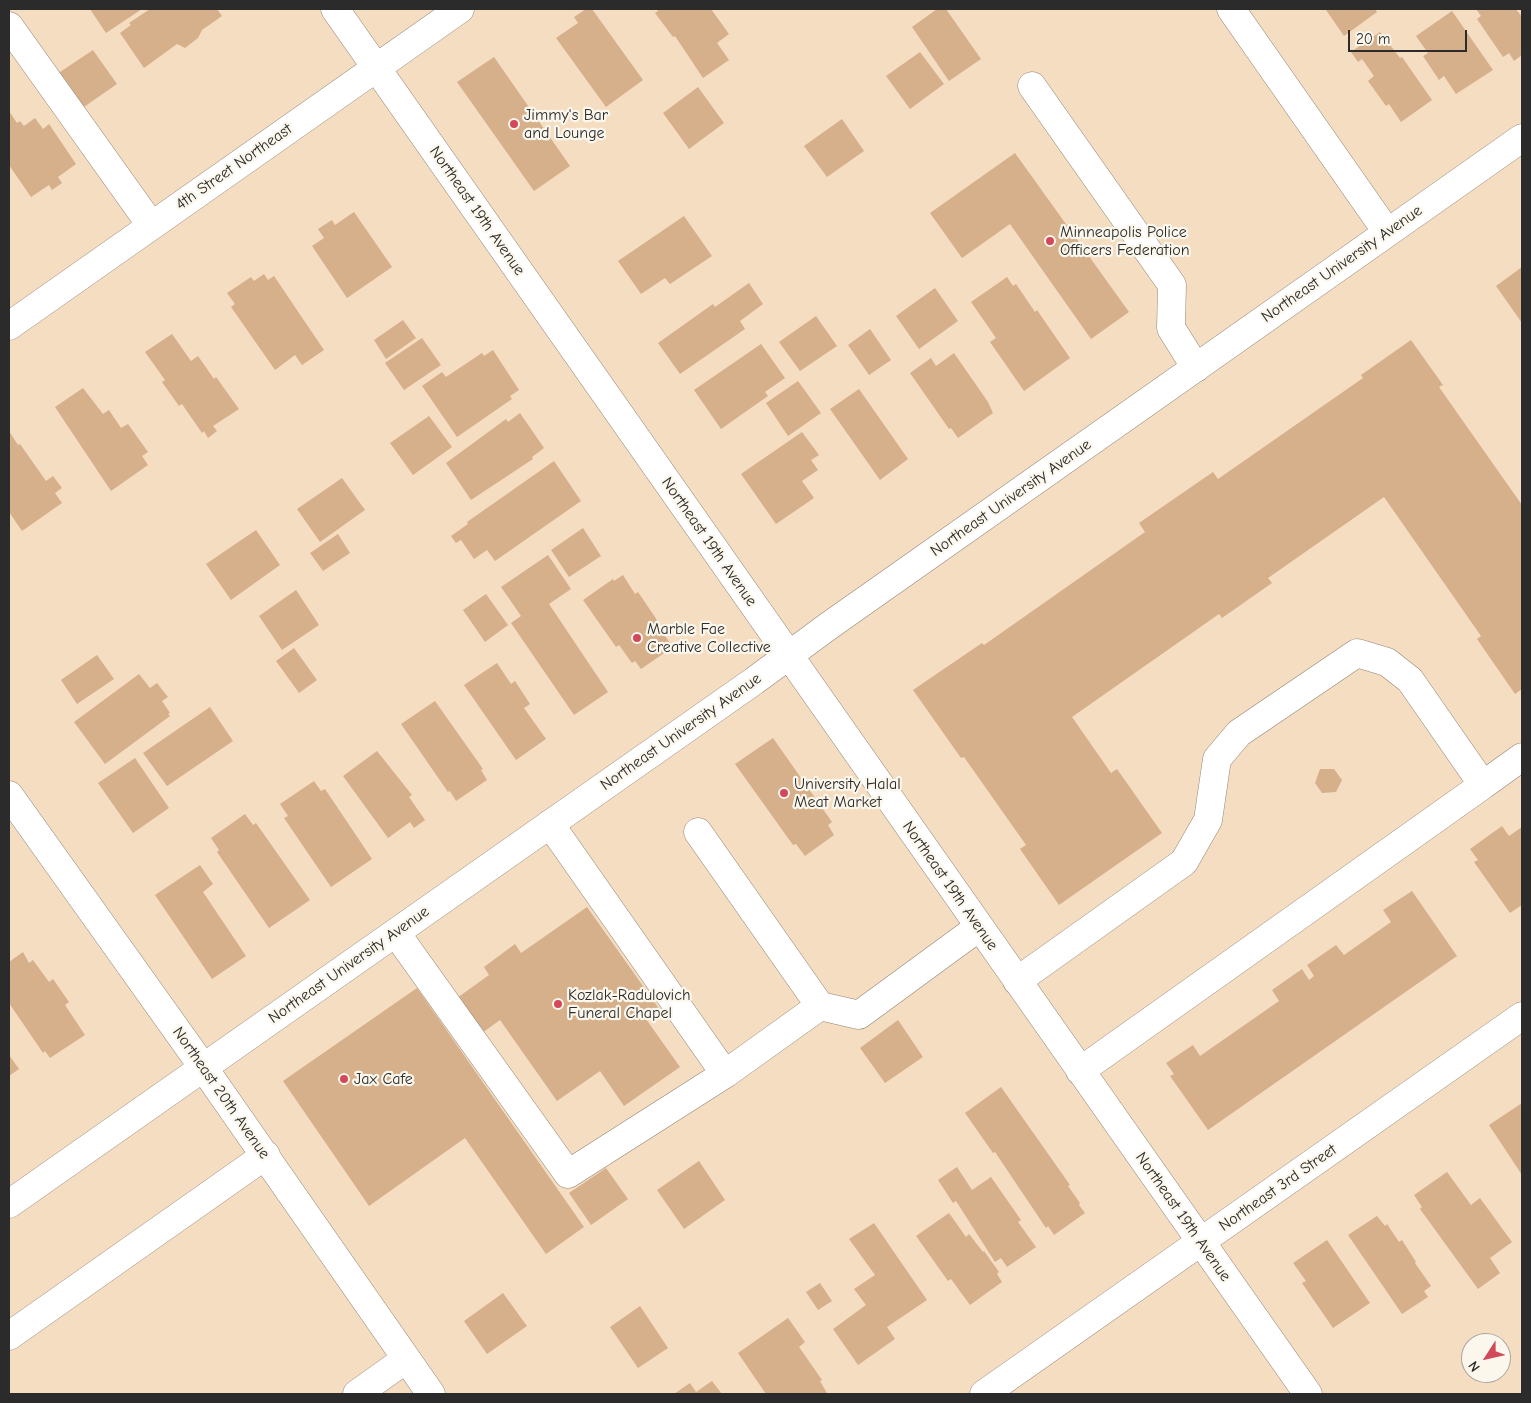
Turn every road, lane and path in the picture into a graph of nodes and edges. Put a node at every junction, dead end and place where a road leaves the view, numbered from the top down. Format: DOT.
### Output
graph roads {
  1 [pos="335,9"];
  2 [pos="460,9"];
  3 [pos="1231,9"];
  4 [pos="9,26"];
  5 [pos="376,68"];
  6 [pos="1032,86"];
  7 [pos="1522,138"];
  8 [pos="151,225"];
  9 [pos="1387,232"];
  10 [pos="9,326"];
  11 [pos="1196,368"];
  12 [pos="788,656"];
  13 [pos="1522,757"];
  14 [pos="1483,785"];
  15 [pos="9,795"];
  16 [pos="550,824"];
  17 [pos="698,832"];
  18 [pos="979,927"];
  19 [pos="396,933"];
  20 [pos="1018,981"];
  21 [pos="820,1006"];
  22 [pos="1522,1016"];
  23 [pos="203,1067"];
  24 [pos="1080,1071"];
  25 [pos="725,1074"];
  26 [pos="266,1156"];
  27 [pos="9,1204"];
  28 [pos="1201,1242"];
  29 [pos="9,1336"];
  30 [pos="406,1359"];
  31 [pos="357,1394"];
  32 [pos="431,1394"];
  33 [pos="984,1394"];
  34 [pos="1308,1394"];
  1 -- 5 [label="street, Northeast 19th Avenue"];
  2 -- 5 [label="street, 4th Street Northeast"];
  3 -- 9 [label="street"];
  4 -- 8 [label="street"];
  5 -- 8 [label="street, 4th Street Northeast"];
  5 -- 12 [label="street, Northeast 19th Avenue"];
  6 -- 11 [label="street"];
  7 -- 9 [label="street, Northeast University Avenue"];
  8 -- 10 [label="street, 4th Street Northeast"];
  9 -- 11 [label="street, Northeast University Avenue"];
  11 -- 12 [label="street, Northeast University Avenue"];
  12 -- 16 [label="street, Northeast University Avenue"];
  12 -- 18 [label="street, Northeast 19th Avenue"];
  13 -- 14 [label="street"];
  14 -- 20 [label="street"];
  14 -- 24 [label="street"];
  15 -- 23 [label="street, Northeast 20th Avenue"];
  16 -- 19 [label="street, Northeast University Avenue"];
  16 -- 25 [label="street"];
  17 -- 21 [label="street"];
  18 -- 20 [label="street, Northeast 19th Avenue"];
  18 -- 21 [label="street"];
  19 -- 23 [label="street, Northeast University Avenue"];
  19 -- 25 [label="street"];
  20 -- 24 [label="street, Northeast 19th Avenue"];
  21 -- 25 [label="street"];
  22 -- 28 [label="street, Northeast 3rd Street"];
  23 -- 26 [label="street, Northeast 20th Avenue"];
  23 -- 27 [label="street, Northeast University Avenue"];
  24 -- 28 [label="street, Northeast 19th Avenue"];
  26 -- 29 [label="street"];
  26 -- 30 [label="street, Northeast 20th Avenue"];
  28 -- 33 [label="street, Northeast 3rd Street"];
  28 -- 34 [label="street, Northeast 19th Avenue"];
  30 -- 31 [label="street"];
  30 -- 32 [label="street, Northeast 20th Avenue"];
}
